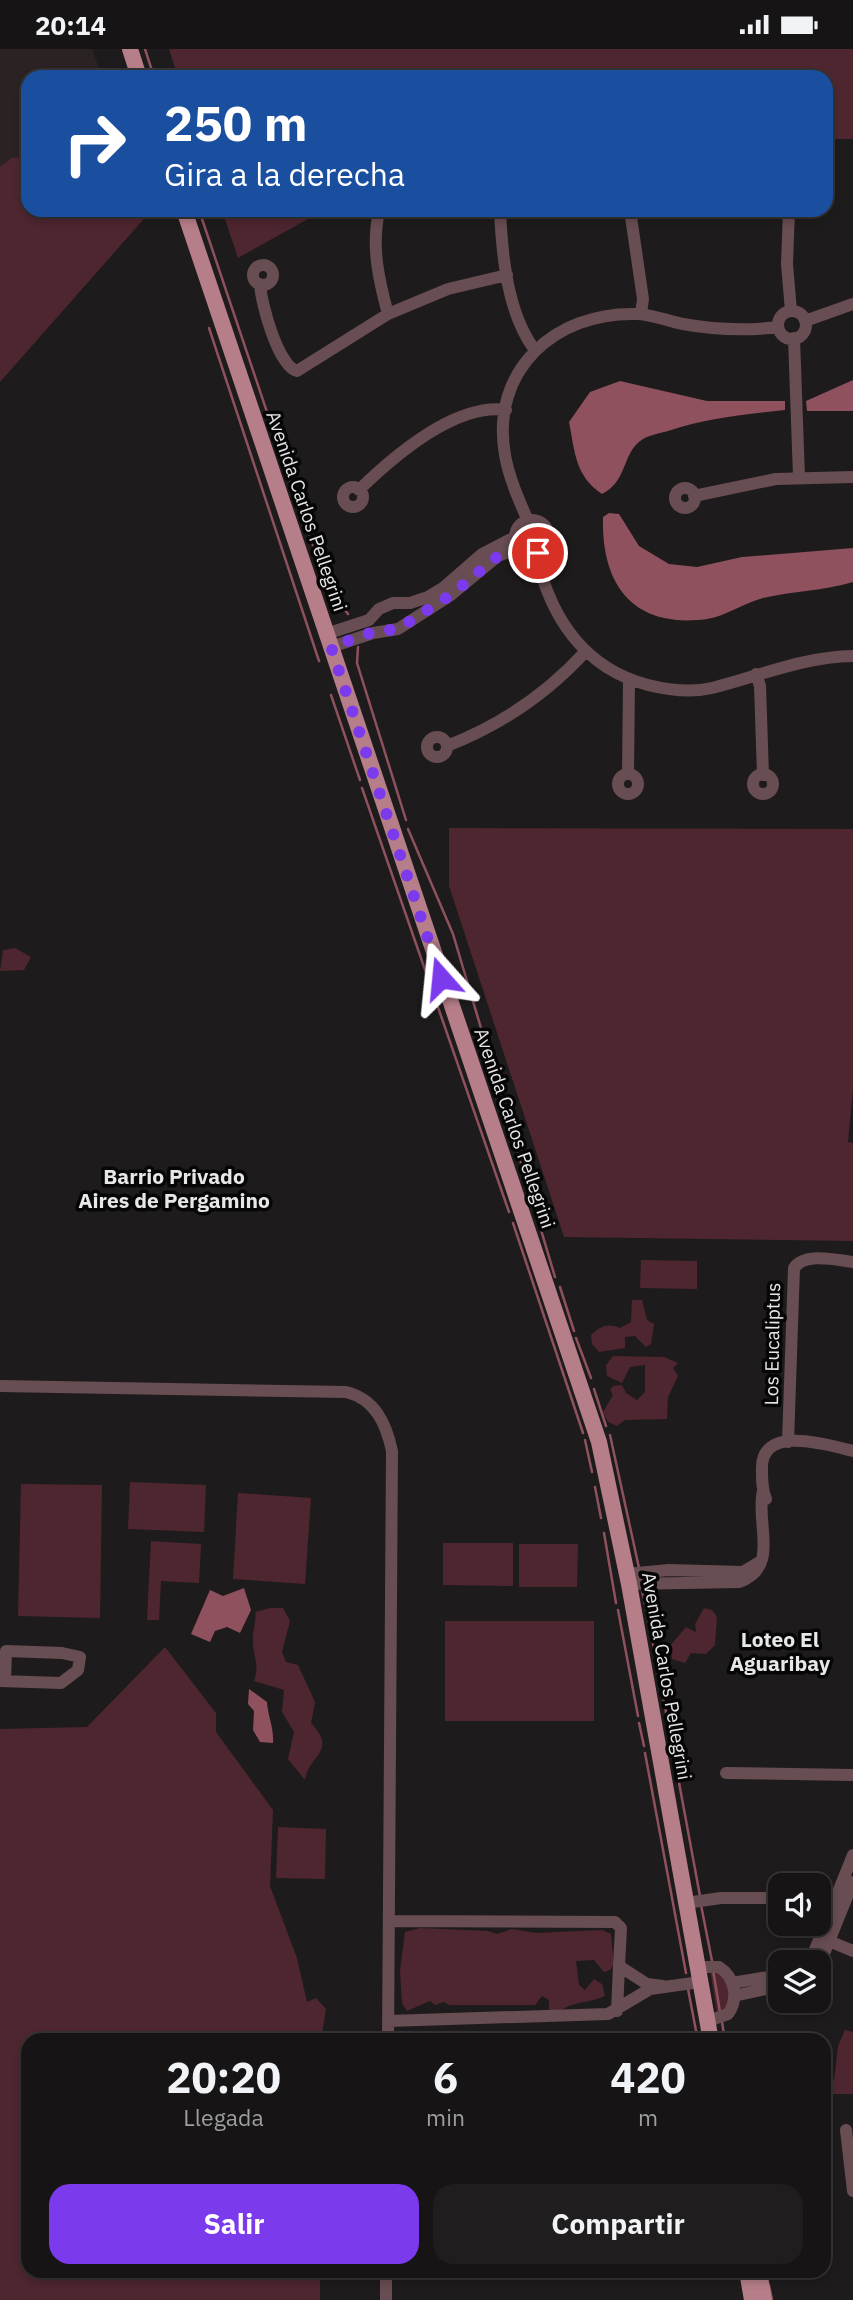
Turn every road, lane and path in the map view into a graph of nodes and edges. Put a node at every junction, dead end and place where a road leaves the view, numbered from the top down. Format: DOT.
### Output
graph roads {
  1 [pos="130,49"];
  2 [pos="137,70"];
  3 [pos="186,217"];
  4 [pos="377,217"];
  5 [pos="501,217"];
  6 [pos="631,217"];
  7 [pos="789,217"];
  8 [pos="507,275"];
  9 [pos="260,284"];
  10 [pos="853,304"];
  11 [pos="791,311"];
  12 [pos="388,314"];
  13 [pos="640,314"];
  14 [pos="805,321"];
  15 [pos="778,327"];
  16 [pos="794,338"];
  17 [pos="534,349"];
  18 [pos="506,410"];
  19 [pos="799,477"];
  20 [pos="853,477"];
  21 [pos="359,489"];
  22 [pos="694,496"];
  23 [pos="528,521"];
  24 [pos="517,543"];
  25 [pos="536,554"];
  26 [pos="410,603"];
  27 [pos="416,618"];
  28 [pos="371,626"];
  29 [pos="329,641"];
  30 [pos="586,652"];
  31 [pos="853,656"];
  32 [pos="755,674"];
  33 [pos="629,680"];
  34 [pos="447,745"];
  35 [pos="628,774"];
  36 [pos="763,775"];
  37 [pos="853,1262"];
  38 [pos="0,1386"];
  39 [pos="788,1442"];
  40 [pos="853,1451"];
  41 [pos="628,1579"];
  42 [pos="2,1681"];
  43 [pos="726,1773"];
  44 [pos="853,1775"];
  45 [pos="853,1855"];
  46 [pos="853,1882"];
  47 [pos="768,1898"];
  48 [pos="831,1898"];
  49 [pos="841,1898"];
  50 [pos="686,1903"];
  51 [pos="388,1921"];
  52 [pos="825,1939"];
  53 [pos="818,1950"];
  54 [pos="823,1950"];
  55 [pos="853,1951"];
  56 [pos="619,1966"];
  57 [pos="699,1974"];
  58 [pos="768,1979"];
  59 [pos="663,1986"];
  60 [pos="768,1987"];
  61 [pos="733,1989"];
  62 [pos="617,2011"];
  63 [pos="388,2021"];
  64 [pos="708,2021"];
  65 [pos="388,2033"];
  66 [pos="710,2033"];
  67 [pos="846,2130"];
  68 [pos="853,2192"];
  69 [pos="386,2278"];
  70 [pos="748,2278"];
  71 [pos="760,2278"];
  72 [pos="386,2300"];
  73 [pos="752,2300"];
  74 [pos="764,2300"];
  1 -- 2 [label="main road"];
  3 -- 29 [label="main road, Avenida Carlos Pellegrini"];
  4 -- 12 [label="street"];
  5 -- 8 [label="street"];
  6 -- 13 [label="street"];
  7 -- 11 [label="street"];
  8 -- 12 [label="street"];
  8 -- 17 [label="street"];
  9 -- 12 [label="street"];
  10 -- 14 [label="street"];
  11 -- 14 [label="street"];
  11 -- 15 [label="street"];
  13 -- 15 [label="street"];
  13 -- 17 [label="street"];
  14 -- 16 [label="street"];
  15 -- 16 [label="street"];
  16 -- 19 [label="street"];
  17 -- 18 [label="street"];
  18 -- 21 [label="street"];
  18 -- 23 [label="street"];
  19 -- 20 [label="street"];
  19 -- 22 [label="street"];
  23 -- 24 [label="street"];
  23 -- 25 [label="street"];
  24 -- 25 [label="street"];
  24 -- 26 [label="street"];
  24 -- 27 [label="street"];
  25 -- 30 [label="street"];
  26 -- 27 [label="street"];
  26 -- 28 [label="street"];
  27 -- 28 [label="street"];
  28 -- 29 [label="street"];
  29 -- 41 [label="main road, Avenida Carlos Pellegrini"];
  30 -- 33 [label="street"];
  30 -- 34 [label="street"];
  31 -- 32 [label="street"];
  32 -- 33 [label="street"];
  32 -- 36 [label="street"];
  33 -- 35 [label="street"];
  37 -- 39 [label="street, Los Eucaliptus"];
  38 -- 51 [label="street"];
  39 -- 40 [label="street"];
  39 -- 41 [label="street"];
  41 -- 50 [label="main road, Avenida Carlos Pellegrini"];
  42 -- 42 [label="street"];
  43 -- 44 [label="street"];
  45 -- 49 [label="street"];
  46 -- 49 [label="street"];
  47 -- 50 [label="street"];
  48 -- 49 [label="street"];
  49 -- 52 [label="street"];
  50 -- 57 [label="main road, Avenida Carlos Pellegrini"];
  51 -- 56 [label="street"];
  51 -- 63 [label="street"];
  52 -- 53 [label="street"];
  52 -- 54 [label="street"];
  52 -- 55 [label="street"];
  56 -- 59 [label="street"];
  56 -- 62 [label="street"];
  57 -- 59 [label="street"];
  57 -- 61 [label="street"];
  57 -- 64 [label="main road, Avenida Carlos Pellegrini"];
  58 -- 61 [label="street"];
  59 -- 62 [label="street"];
  60 -- 61 [label="street"];
  61 -- 64 [label="street"];
  62 -- 63 [label="street"];
  63 -- 65 [label="street"];
  64 -- 66 [label="main road, Avenida Carlos Pellegrini"];
  67 -- 68 [label="street"];
  69 -- 72 [label="street"];
  70 -- 73 [label="main road"];
  71 -- 74 [label="main road"];
}
